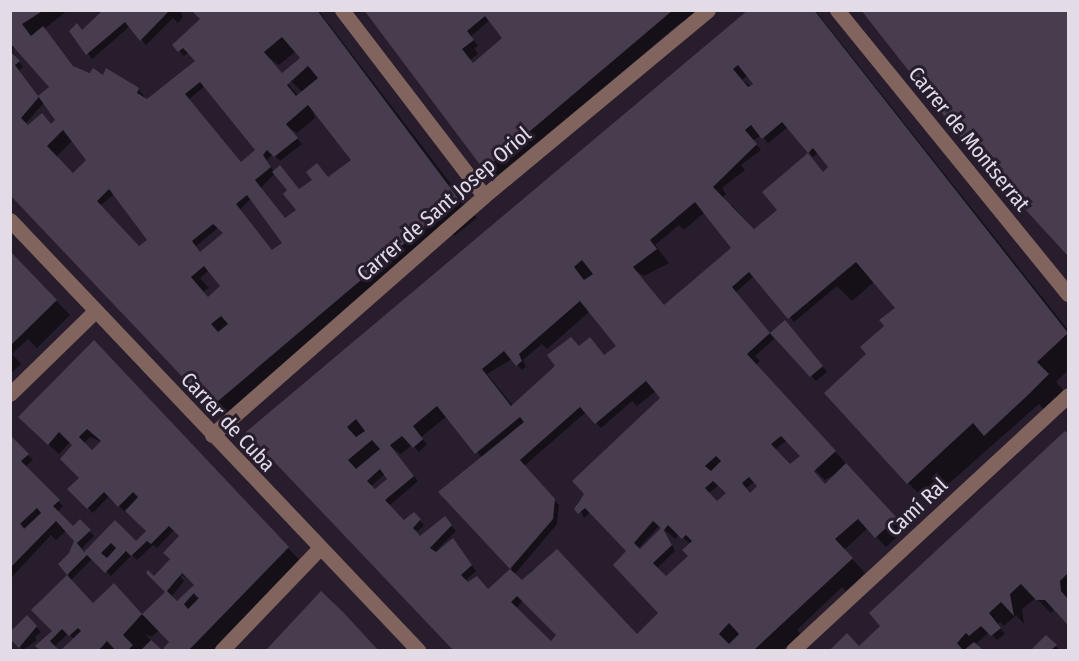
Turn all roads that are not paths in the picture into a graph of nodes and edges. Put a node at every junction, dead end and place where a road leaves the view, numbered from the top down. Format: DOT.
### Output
graph roads {
  1 [pos="342,10"];
  2 [pos="708,10"];
  3 [pos="837,10"];
  4 [pos="484,196"];
  5 [pos="10,220"];
  6 [pos="1068,294"];
  7 [pos="95,311"];
  8 [pos="10,394"];
  9 [pos="1068,395"];
  10 [pos="212,435"];
  11 [pos="319,549"];
  12 [pos="222,651"];
  13 [pos="418,651"];
  14 [pos="793,651"];
  1 -- 4 [label="street"];
  2 -- 4 [label="street, Carrer de Sant Josep Oriol"];
  3 -- 6 [label="street, Carrer de Montserrat"];
  4 -- 10 [label="street, Carrer de Sant Josep Oriol"];
  5 -- 7 [label="street, Carrer de Cuba"];
  7 -- 8 [label="street"];
  7 -- 10 [label="street, Carrer de Cuba"];
  9 -- 14 [label="street, Camí Ral"];
  10 -- 11 [label="street, Carrer de Cuba"];
  11 -- 12 [label="street"];
  11 -- 13 [label="street, Carrer de Cuba"];
}
